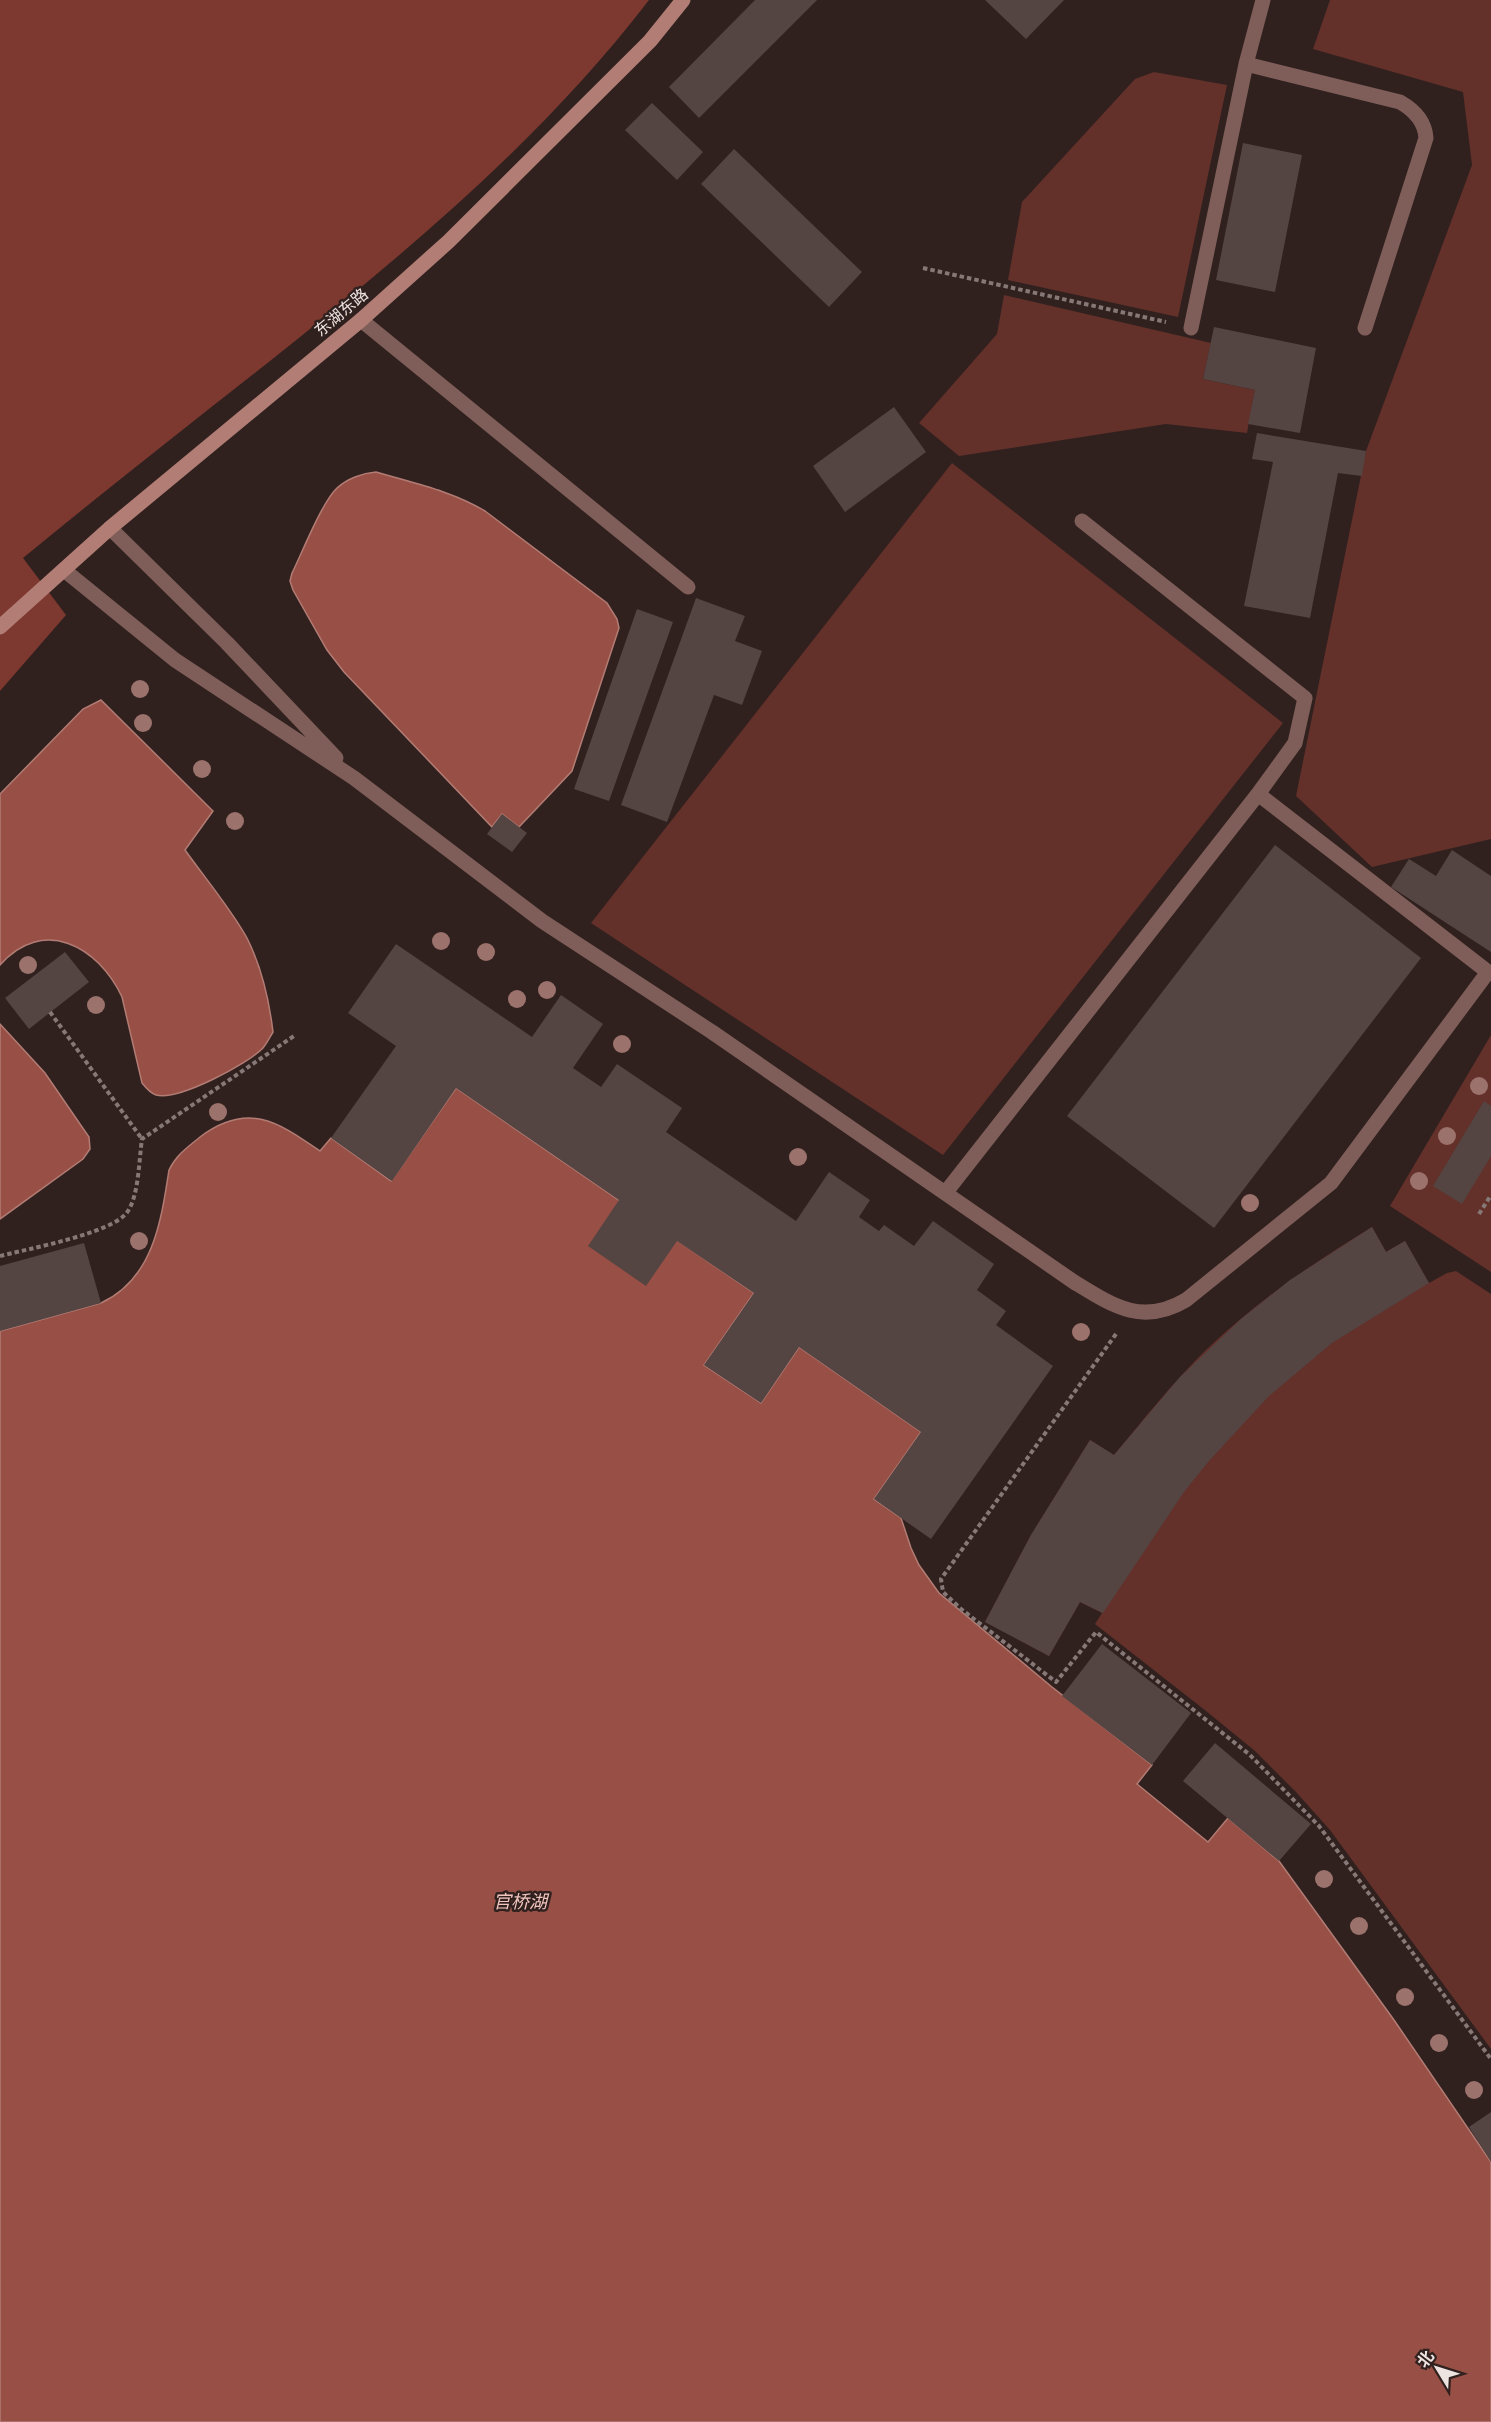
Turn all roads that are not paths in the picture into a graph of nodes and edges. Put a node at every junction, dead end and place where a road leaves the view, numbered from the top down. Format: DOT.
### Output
graph roads {
  1 [pos="683,0"];
  2 [pos="1263,0"];
  3 [pos="1246,64"];
  4 [pos="361,320"];
  5 [pos="1191,328"];
  6 [pos="1365,328"];
  7 [pos="1082,521"];
  8 [pos="110,528"];
  9 [pos="64,570"];
  10 [pos="688,586"];
  11 [pos="0,627"];
  12 [pos="354,778"];
  13 [pos="1258,794"];
  14 [pos="946,1192"];
  1 -- 4 [label="street, 东湖东路"];
  2 -- 3 [label="lane"];
  3 -- 5 [label="lane"];
  3 -- 6 [label="lane"];
  4 -- 8 [label="street, 东湖东路"];
  4 -- 10 [label="lane"];
  7 -- 13 [label="lane"];
  8 -- 9 [label="street, 东湖东路"];
  8 -- 12 [label="lane"];
  9 -- 11 [label="street, 东湖东路"];
  9 -- 12 [label="lane"];
  12 -- 14 [label="lane"];
  13 -- 14 [label="lane"];
  13 -- 14 [label="lane"];
}
